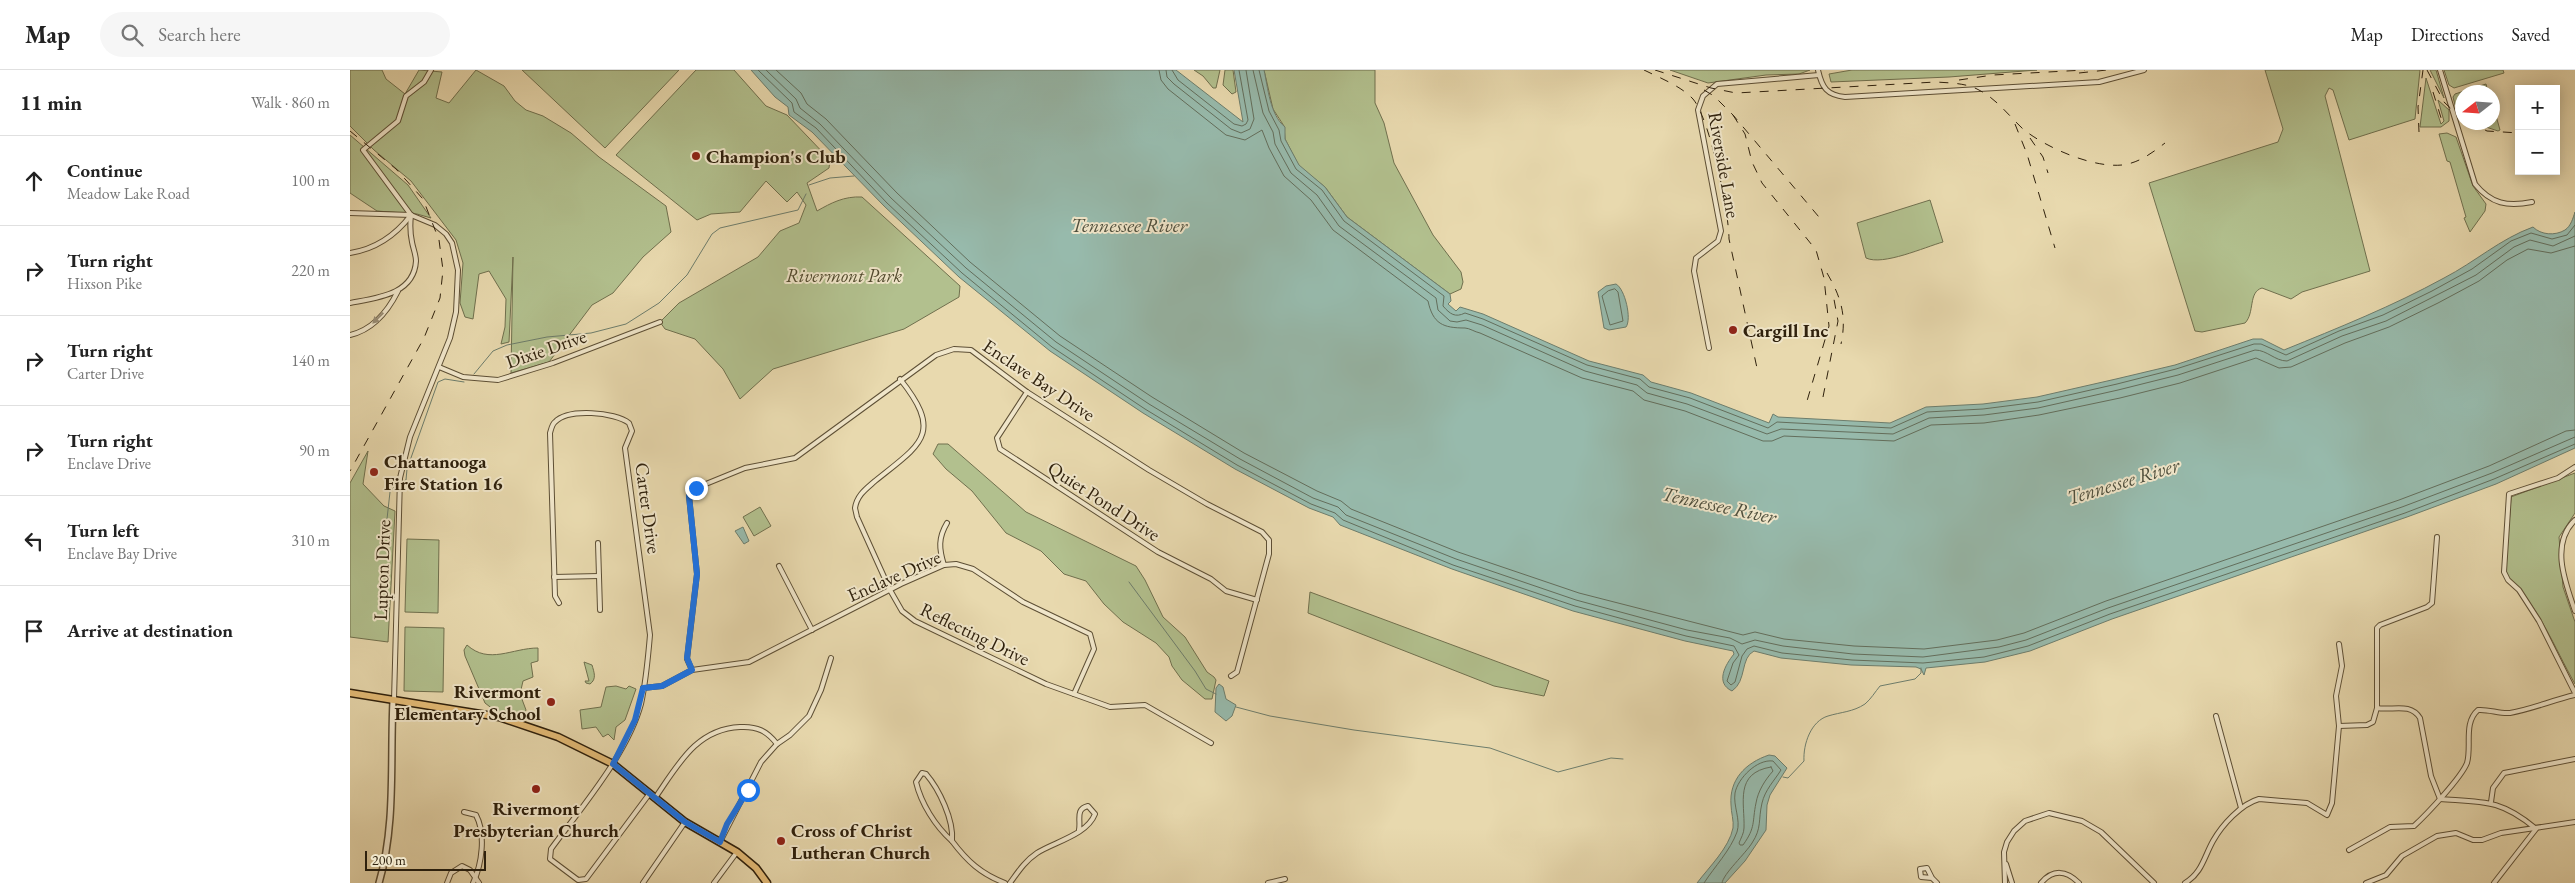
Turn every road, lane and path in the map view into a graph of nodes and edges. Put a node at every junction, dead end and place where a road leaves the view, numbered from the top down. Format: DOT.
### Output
graph roads {
  1 [pos="431,70"];
  2 [pos="1818,70"];
  3 [pos="2144,70"];
  4 [pos="2440,70"];
  5 [pos="1819,75"];
  6 [pos="2532,202"];
  7 [pos="350,213"];
  8 [pos="410,215"];
  9 [pos="350,253"];
  10 [pos="398,291"];
  11 [pos="350,303"];
  12 [pos="660,322"];
  13 [pos="350,336"];
  14 [pos="1709,348"];
  15 [pos="439,367"];
  16 [pos="900,379"];
  17 [pos="1027,392"];
  18 [pos="2575,467"];
  19 [pos="2575,520"];
  20 [pos="947,523"];
  21 [pos="2437,537"];
  22 [pos="598,543"];
  23 [pos="944,565"];
  24 [pos="779,566"];
  25 [pos="599,576"];
  26 [pos="554,577"];
  27 [pos="890,590"];
  28 [pos="1257,600"];
  29 [pos="559,603"];
  30 [pos="600,610"];
  31 [pos="2575,611"];
  32 [pos="812,630"];
  33 [pos="2339,644"];
  34 [pos="832,658"];
  35 [pos="692,670"];
  36 [pos="1231,676"];
  37 [pos="643,688"];
  38 [pos="350,693"];
  39 [pos="1074,694"];
  40 [pos="2575,694"];
  41 [pos="394,702"];
  42 [pos="2377,708"];
  43 [pos="2216,716"];
  44 [pos="2339,726"];
  45 [pos="1211,743"];
  46 [pos="777,744"];
  47 [pos="2575,759"];
  48 [pos="613,764"];
  49 [pos="652,795"];
  50 [pos="2440,799"];
  51 [pos="2491,802"];
  52 [pos="2241,808"];
  53 [pos="464,812"];
  54 [pos="685,822"];
  55 [pos="2575,822"];
  56 [pos="2536,829"];
  57 [pos="1079,830"];
  58 [pos="952,841"];
  59 [pos="720,842"];
  60 [pos="2349,850"];
  61 [pos="737,852"];
  62 [pos="2005,860"];
  63 [pos="476,877"];
  64 [pos="1932,878"];
  65 [pos="1285,879"];
  66 [pos="379,883"];
  67 [pos="447,883"];
  68 [pos="473,883"];
  69 [pos="479,883"];
  70 [pos="643,883"];
  71 [pos="714,883"];
  72 [pos="767,883"];
  73 [pos="1005,883"];
  74 [pos="1010,883"];
  75 [pos="1270,883"];
  76 [pos="1937,883"];
  77 [pos="2006,883"];
  78 [pos="2012,883"];
  79 [pos="2041,883"];
  80 [pos="2079,883"];
  81 [pos="2154,883"];
  82 [pos="2185,883"];
  83 [pos="2366,883"];
  84 [pos="2494,883"];
  1 -- 8 [label="street"];
  2 -- 5 [label="street"];
  3 -- 5 [label="street"];
  4 -- 6 [label="street"];
  5 -- 14 [label="street, Riverside Lane"];
  7 -- 8 [label="street, Lupton Drive"];
  8 -- 9 [label="street"];
  8 -- 10 [label="street"];
  8 -- 15 [label="street, Lupton Drive"];
  10 -- 11 [label="street"];
  10 -- 13 [label="street, one-way"];
  12 -- 15 [label="street, Dixie Drive"];
  15 -- 41 [label="street, Lupton Drive"];
  16 -- 17 [label="street, Enclave Bay Drive"];
  16 -- 27 [label="street, Reflecting Drive"];
  16 -- 35 [label="street, Enclave Bay Drive"];
  17 -- 28 [label="street, Enclave Bay Drive"];
  17 -- 28 [label="street, Quiet Pond Drive"];
  18 -- 40 [label="street"];
  19 -- 31 [label="street"];
  20 -- 23 [label="street"];
  21 -- 42 [label="street"];
  22 -- 25 [label="street"];
  23 -- 27 [label="street, Enclave Drive"];
  23 -- 39 [label="street, Enclave Drive"];
  24 -- 32 [label="street"];
  25 -- 26 [label="street"];
  25 -- 30 [label="street"];
  26 -- 29 [label="street, Carter Drive"];
  26 -- 37 [label="street, Carter Drive"];
  27 -- 32 [label="street, Enclave Drive"];
  27 -- 39 [label="street, Reflecting Drive"];
  28 -- 36 [label="street, Enclave Bay Drive"];
  32 -- 35 [label="street, Enclave Drive"];
  33 -- 44 [label="street"];
  34 -- 46 [label="street"];
  35 -- 37 [label="street, Enclave Drive"];
  37 -- 48 [label="street, Carter Drive"];
  38 -- 41 [label="main road"];
  39 -- 45 [label="street, Reflecting Drive"];
  40 -- 50 [label="street"];
  41 -- 48 [label="main road"];
  41 -- 66 [label="street, Lupton Drive"];
  42 -- 44 [label="street"];
  42 -- 50 [label="street"];
  43 -- 52 [label="street"];
  44 -- 52 [label="street"];
  46 -- 49 [label="street"];
  46 -- 59 [label="street"];
  47 -- 51 [label="street"];
  48 -- 49 [label="main road"];
  48 -- 49 [label="street, Carter Drive"];
  49 -- 54 [label="main road"];
  50 -- 51 [label="street"];
  50 -- 60 [label="street"];
  51 -- 56 [label="street"];
  52 -- 82 [label="street"];
  53 -- 63 [label="street"];
  54 -- 59 [label="main road"];
  54 -- 70 [label="street"];
  55 -- 56 [label="street"];
  56 -- 83 [label="street"];
  56 -- 84 [label="street"];
  57 -- 57 [label="street"];
  57 -- 74 [label="street"];
  58 -- 58 [label="street"];
  58 -- 73 [label="street"];
  59 -- 61 [label="main road"];
  61 -- 71 [label="street"];
  61 -- 72 [label="main road"];
  62 -- 77 [label="street"];
  62 -- 78 [label="street"];
  62 -- 81 [label="street"];
  63 -- 67 [label="street"];
  63 -- 68 [label="street"];
  63 -- 69 [label="street"];
  64 -- 76 [label="street"];
  65 -- 75 [label="street"];
  79 -- 80 [label="street"];
}
